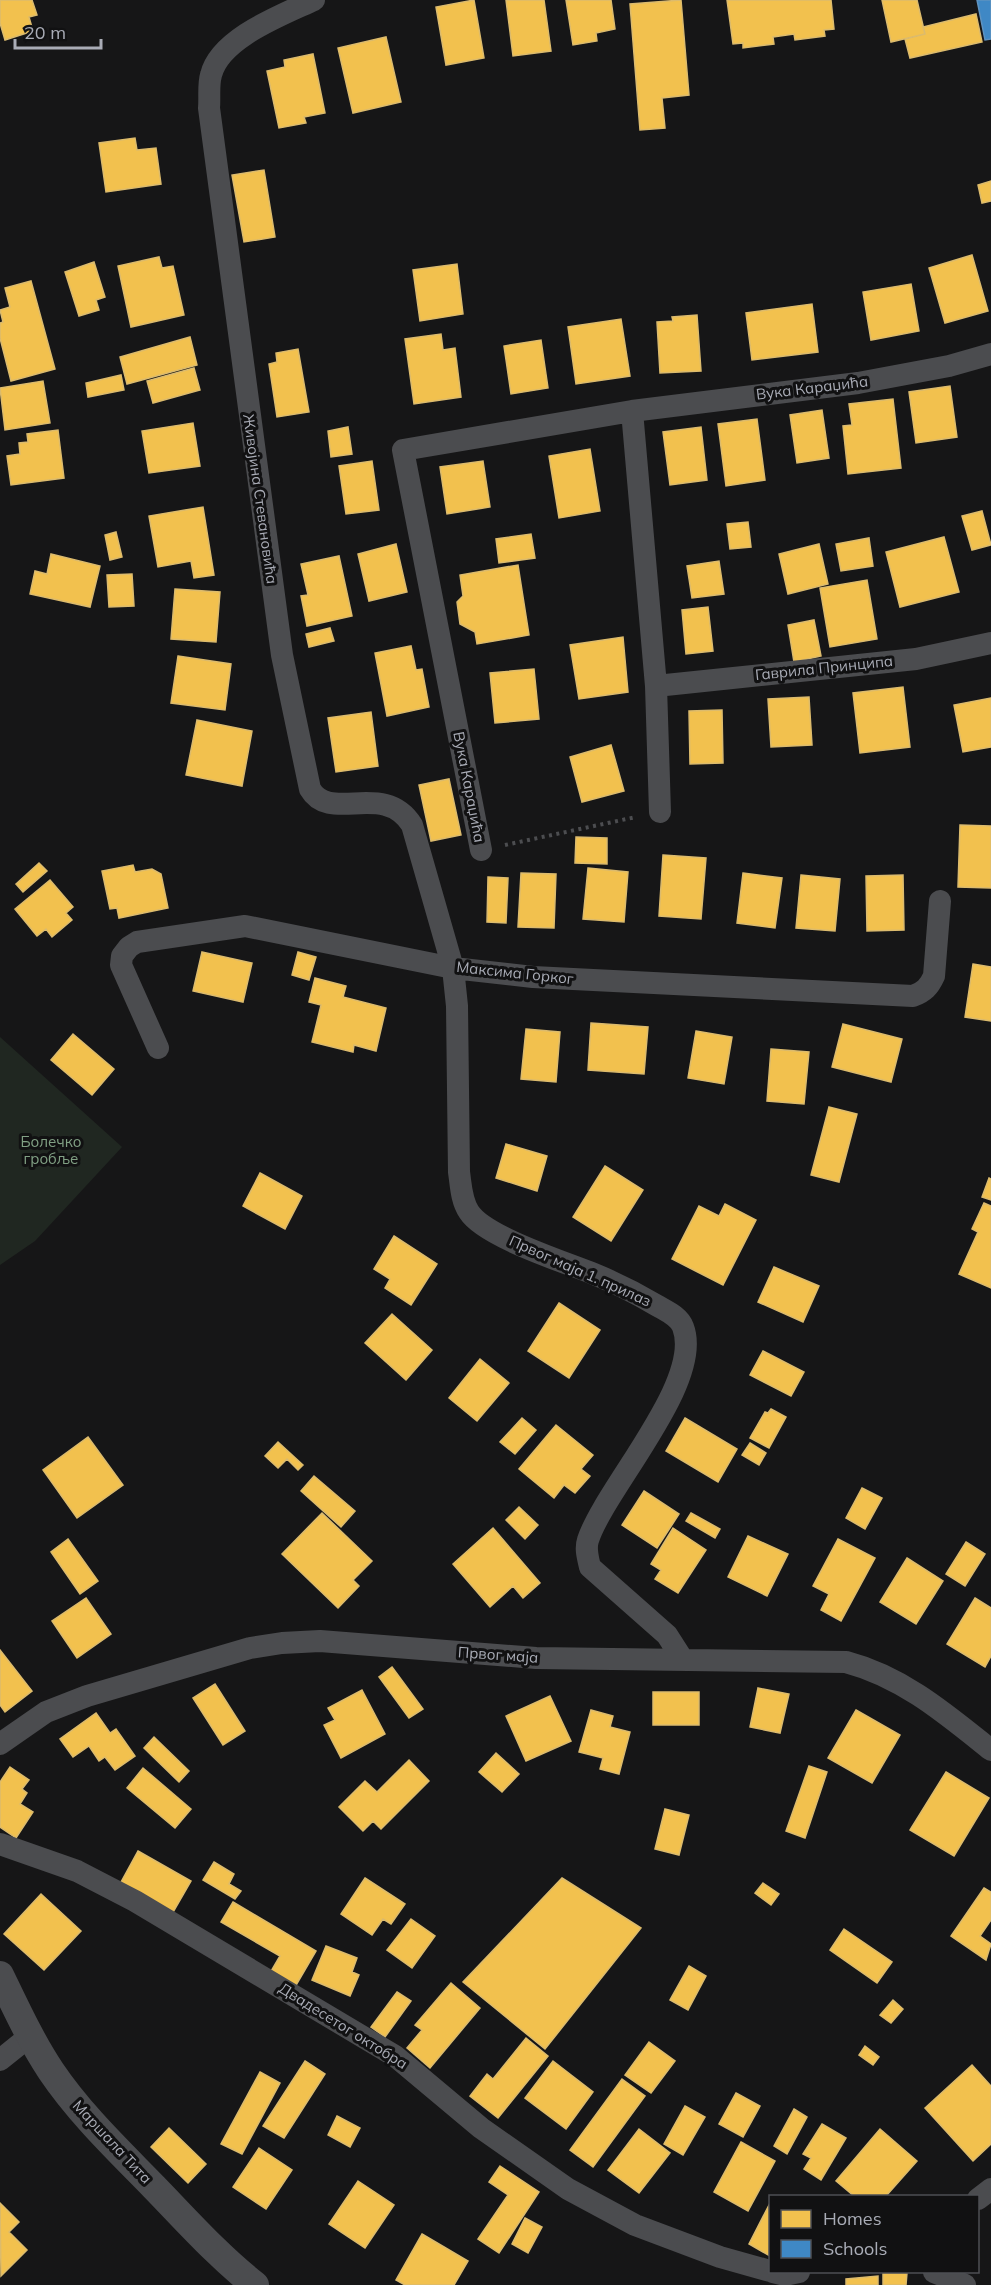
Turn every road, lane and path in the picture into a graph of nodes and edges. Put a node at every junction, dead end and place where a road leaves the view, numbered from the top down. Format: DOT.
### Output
graph roads {
  1 [pos="314,0"];
  2 [pos="991,354"];
  3 [pos="632,411"];
  4 [pos="991,643"];
  5 [pos="656,686"];
  6 [pos="660,812"];
  7 [pos="481,850"];
  8 [pos="940,901"];
  9 [pos="453,968"];
  10 [pos="158,1048"];
  11 [pos="683,1660"];
  12 [pos="0,1744"];
  13 [pos="991,1750"];
  14 [pos="0,1844"];
  15 [pos="0,1975"];
  16 [pos="30,2036"];
  17 [pos="0,2060"];
  18 [pos="991,2189"];
  19 [pos="979,2198"];
  20 [pos="769,2271"];
  21 [pos="938,2273"];
  22 [pos="255,2285"];
  23 [pos="965,2285"];
  1 -- 9 [label="street, Живојина Стевановића"];
  2 -- 3 [label="street, Вука Караџића"];
  3 -- 5 [label="street"];
  3 -- 7 [label="street, Вука Караџића"];
  4 -- 5 [label="street, Гаврила Принципа"];
  5 -- 6 [label="street"];
  6 -- 7 [label="path, Вука Караџића"];
  8 -- 9 [label="street, Максима Горког"];
  9 -- 10 [label="street, Максима Горког"];
  9 -- 11 [label="street, Првог маја 1. прилаз"];
  11 -- 12 [label="street, Првог маја"];
  11 -- 13 [label="street, Првог маја"];
  14 -- 20 [label="street, Двадесетог октобра"];
  15 -- 16 [label="street, Маршала Тита"];
  16 -- 17 [label="street"];
  16 -- 22 [label="street, Маршала Тита"];
  18 -- 19 [label="street"];
  21 -- 23 [label="street"];
}
